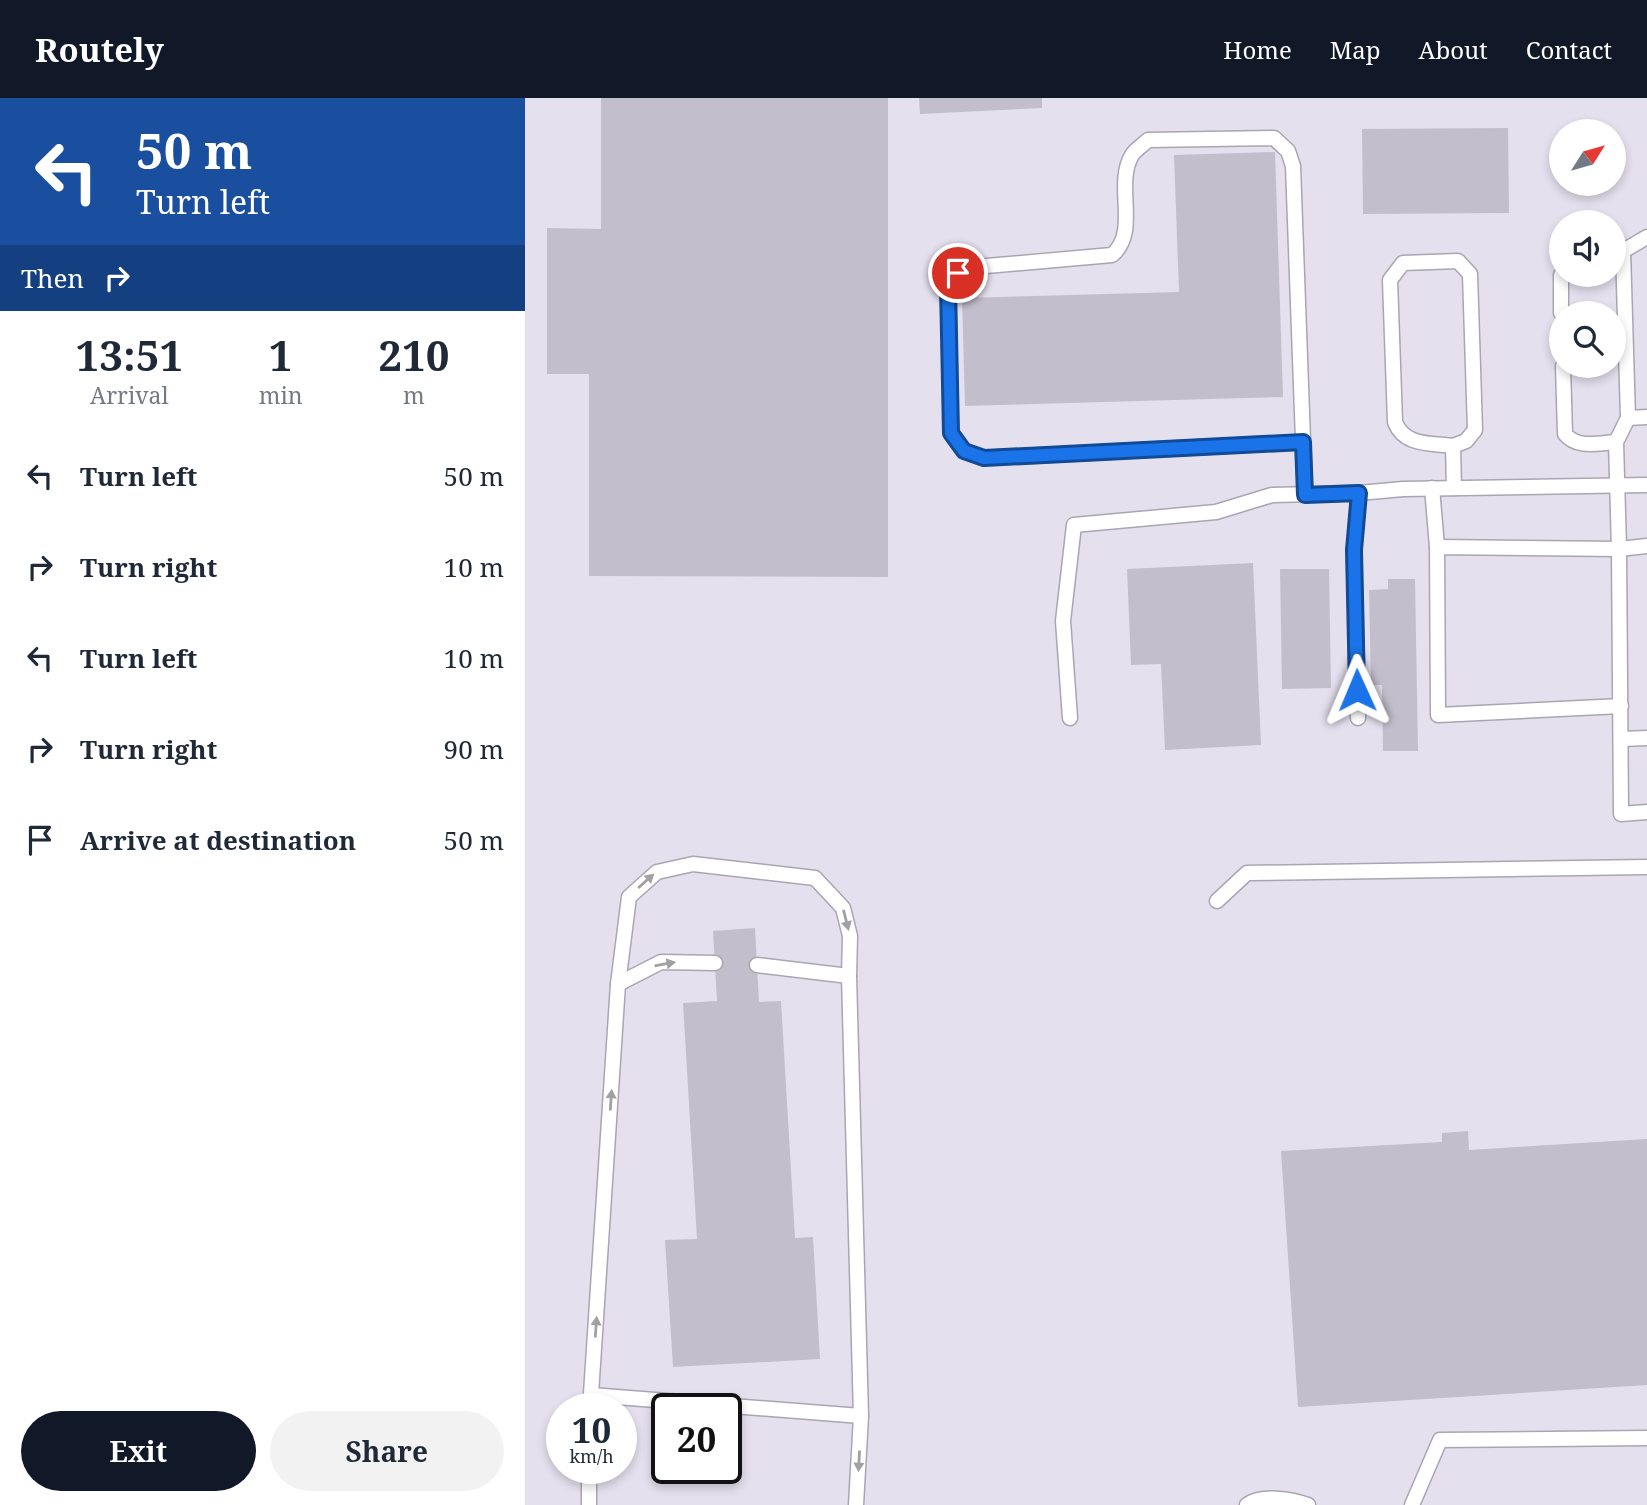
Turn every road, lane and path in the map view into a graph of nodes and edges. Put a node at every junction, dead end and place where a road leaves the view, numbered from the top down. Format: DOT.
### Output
graph roads {
  1 [pos="1647,237"];
  2 [pos="1626,248"];
  3 [pos="1620,287"];
  4 [pos="1563,378"];
  5 [pos="1647,417"];
  6 [pos="1628,418"];
  7 [pos="1303,442"];
  8 [pos="1616,442"];
  9 [pos="1453,446"];
  10 [pos="1647,485"];
  11 [pos="1618,486"];
  12 [pos="1432,488"];
  13 [pos="1454,488"];
  14 [pos="1359,493"];
  15 [pos="1305,495"];
  16 [pos="1647,546"];
  17 [pos="1437,547"];
  18 [pos="1619,548"];
  19 [pos="1621,706"];
  20 [pos="1070,718"];
  21 [pos="1357,718"];
  22 [pos="1647,738"];
  23 [pos="1621,739"];
  24 [pos="1647,812"];
  25 [pos="1647,867"];
  26 [pos="1217,901"];
  27 [pos="715,962"];
  28 [pos="757,965"];
  29 [pos="849,976"];
  30 [pos="618,984"];
  31 [pos="592,1393"];
  32 [pos="637,1404"];
  33 [pos="861,1416"];
  34 [pos="1647,1438"];
  35 [pos="589,1484"];
  36 [pos="589,1505"];
  37 [pos="856,1505"];
  38 [pos="1247,1505"];
  39 [pos="1308,1505"];
  40 [pos="1412,1505"];
  1 -- 2 [label="lane"];
  3 -- 6 [label="lane"];
  4 -- 8 [label="lane"];
  5 -- 6 [label="lane"];
  6 -- 8 [label="lane"];
  7 -- 7 [label="lane"];
  7 -- 15 [label="lane"];
  8 -- 11 [label="lane"];
  9 -- 9 [label="lane"];
  9 -- 13 [label="lane"];
  10 -- 11 [label="lane"];
  11 -- 13 [label="lane"];
  11 -- 18 [label="lane"];
  12 -- 13 [label="lane"];
  12 -- 14 [label="lane"];
  12 -- 17 [label="lane"];
  14 -- 15 [label="lane"];
  14 -- 21 [label="lane"];
  15 -- 20 [label="lane"];
  16 -- 18 [label="lane"];
  17 -- 18 [label="lane"];
  17 -- 19 [label="lane"];
  18 -- 19 [label="lane"];
  19 -- 23 [label="lane"];
  22 -- 23 [label="lane"];
  23 -- 24 [label="lane"];
  25 -- 26 [label="lane"];
  30 -- 27 [label="lane, one-way"];
  28 -- 29 [label="lane"];
  30 -- 29 [label="lane, one-way"];
  29 -- 33 [label="lane"];
  31 -- 30 [label="lane, one-way"];
  32 -- 33 [label="lane"];
  33 -- 37 [label="lane, one-way"];
  34 -- 40 [label="lane"];
  35 -- 36 [label="lane"];
  38 -- 39 [label="lane"];
}
